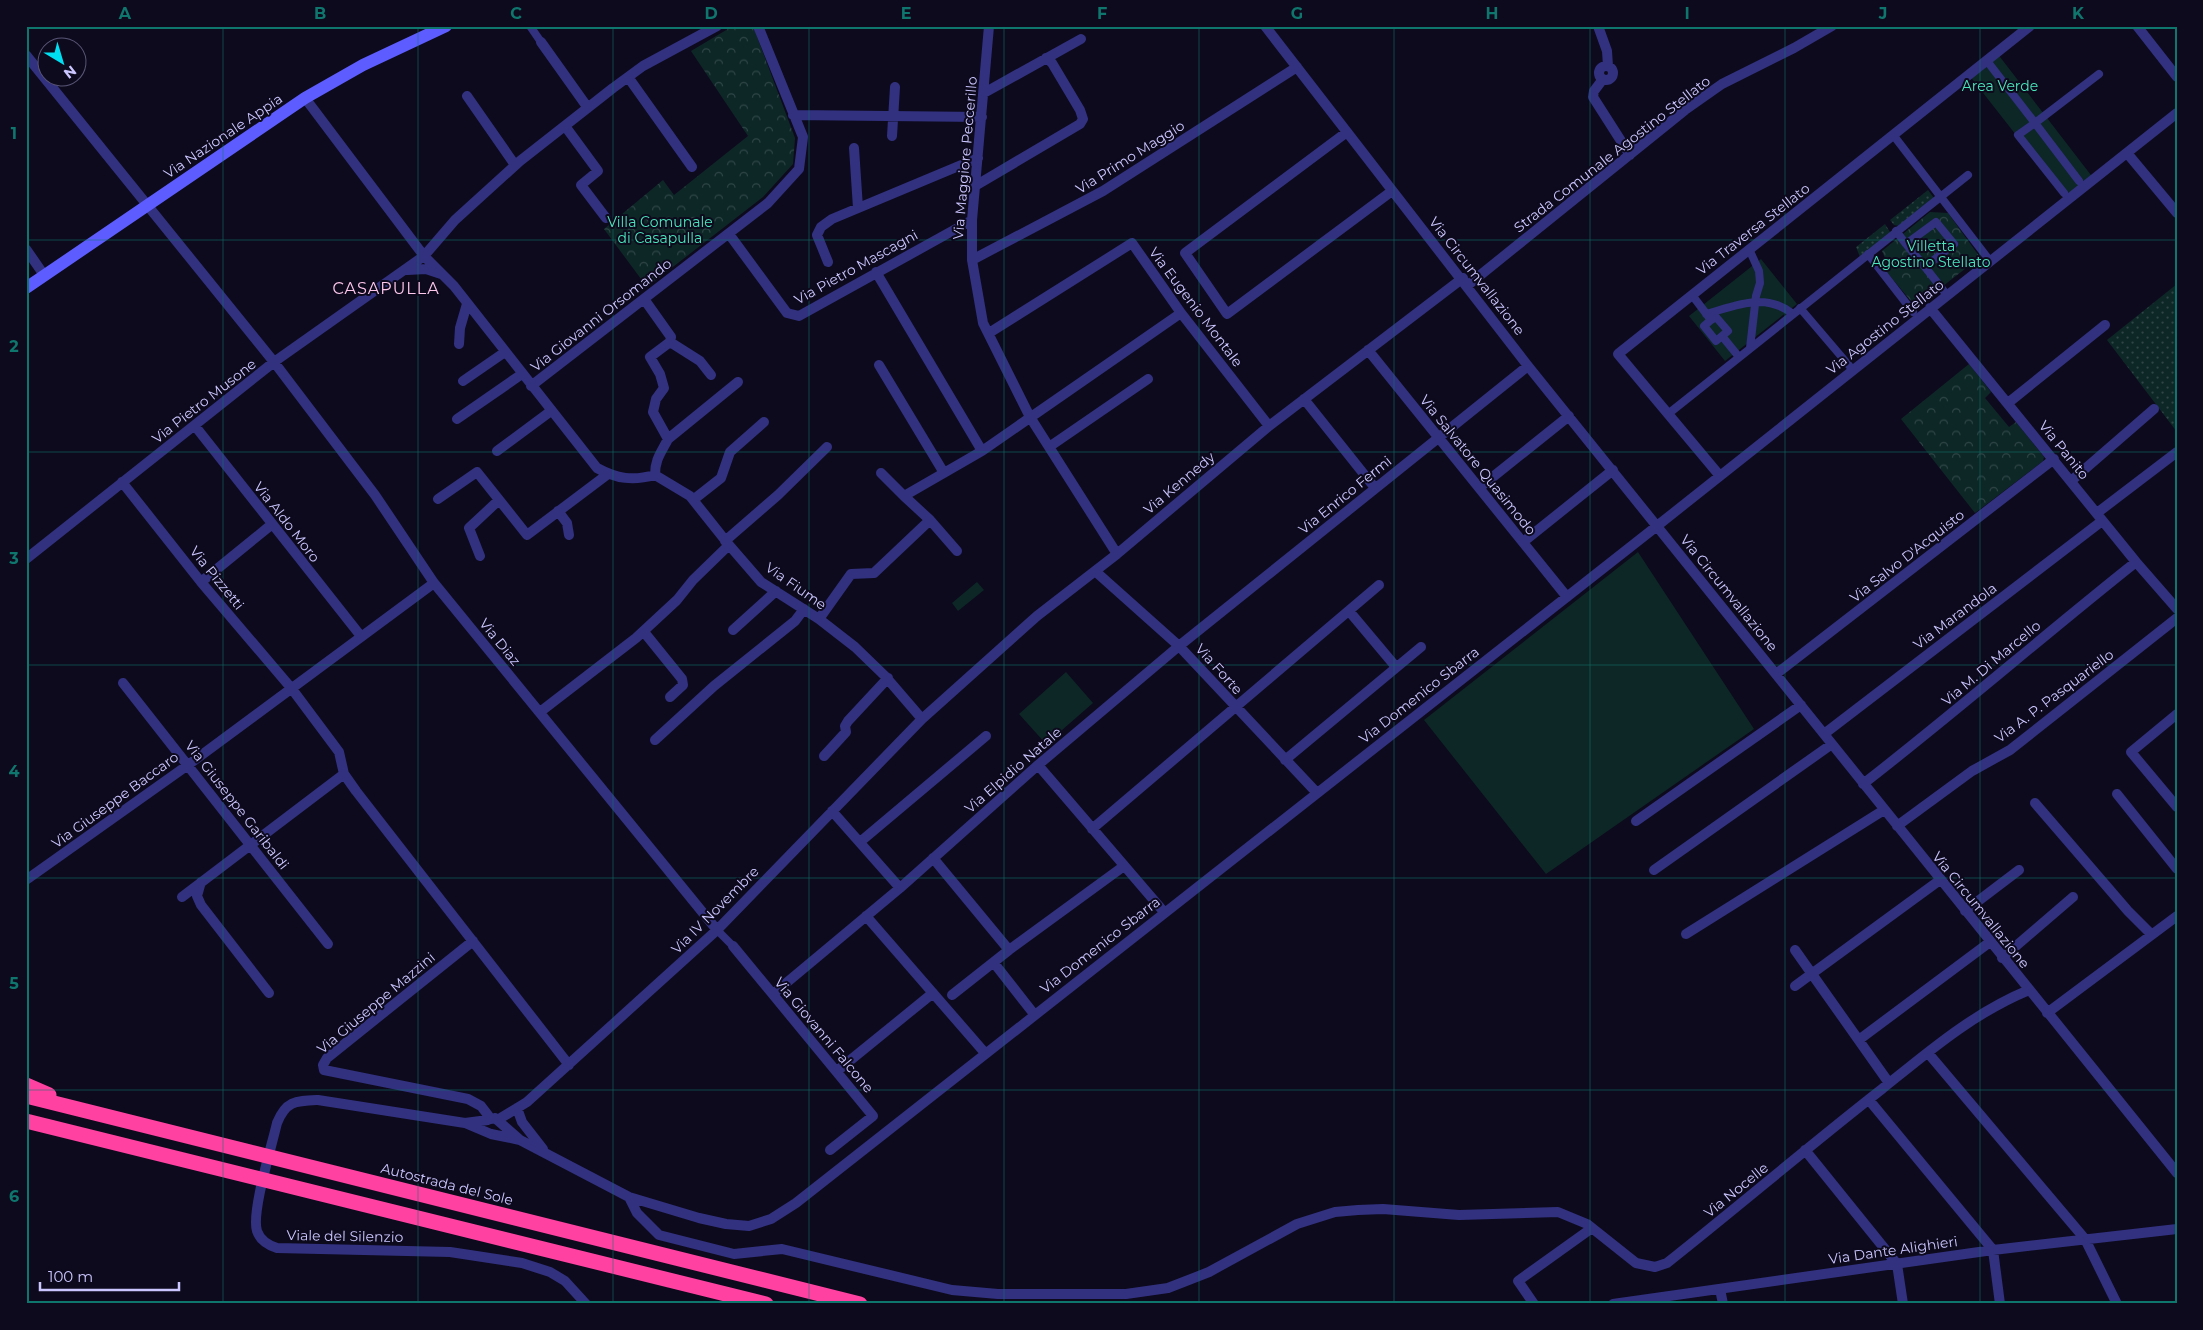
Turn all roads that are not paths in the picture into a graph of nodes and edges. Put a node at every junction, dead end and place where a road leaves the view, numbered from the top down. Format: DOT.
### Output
graph roads {
  1 [pos="446,26"];
  2 [pos="530,26"];
  3 [pos="717,26"];
  4 [pos="758,26"];
  5 [pos="989,26"];
  6 [pos="1265,26"];
  7 [pos="1598,26"];
  8 [pos="1832,26"];
  9 [pos="2030,26"];
  10 [pos="2137,26"];
  11 [pos="1080,39"];
  12 [pos="541,42"];
  13 [pos="26,54"];
  14 [pos="1046,58"];
  15 [pos="1987,61"];
  16 [pos="1297,67"];
  17 [pos="2099,74"];
  18 [pos="628,77"];
  19 [pos="2177,77"];
  20 [pos="894,87"];
  21 [pos="984,93"];
  22 [pos="466,96"];
  23 [pos="305,98"];
  24 [pos="588,108"];
  25 [pos="793,114"];
  26 [pos="893,117"];
  27 [pos="982,117"];
  28 [pos="2175,118"];
  29 [pos="2035,123"];
  30 [pos="565,126"];
  31 [pos="1347,132"];
  32 [pos="892,136"];
  33 [pos="1894,136"];
  34 [pos="854,148"];
  35 [pos="2127,153"];
  36 [pos="1630,155"];
  37 [pos="978,158"];
  38 [pos="515,165"];
  39 [pos="692,167"];
  40 [pos="1968,175"];
  41 [pos="2079,181"];
  42 [pos="975,186"];
  43 [pos="1392,191"];
  44 [pos="2064,193"];
  45 [pos="1940,197"];
  46 [pos="148,205"];
  47 [pos="858,208"];
  48 [pos="2177,212"];
  49 [pos="606,218"];
  50 [pos="972,220"];
  51 [pos="1896,232"];
  52 [pos="729,234"];
  53 [pos="412,238"];
  54 [pos="1906,244"];
  55 [pos="26,249"];
  56 [pos="1749,249"];
  57 [pos="1868,254"];
  58 [pos="424,256"];
  59 [pos="972,260"];
  60 [pos="1990,261"];
  61 [pos="828,262"];
  62 [pos="1925,267"];
  63 [pos="403,271"];
  64 [pos="876,272"];
  65 [pos="442,274"];
  66 [pos="44,276"];
  67 [pos="1465,282"];
  68 [pos="26,288"];
  69 [pos="1692,295"];
  70 [pos="1947,295"];
  71 [pos="644,299"];
  72 [pos="1755,302"];
  73 [pos="467,304"];
  74 [pos="1800,308"];
  75 [pos="1930,308"];
  76 [pos="1913,312"];
  77 [pos="1182,313"];
  78 [pos="1793,314"];
  79 [pos="1709,317"];
  80 [pos="2105,325"];
  81 [pos="989,333"];
  82 [pos="1722,336"];
  83 [pos="670,342"];
  84 [pos="459,344"];
  85 [pos="1750,348"];
  86 [pos="1368,350"];
  87 [pos="505,352"];
  88 [pos="1739,357"];
  89 [pos="274,362"];
  90 [pos="879,365"];
  91 [pos="1528,366"];
  92 [pos="1852,369"];
  93 [pos="522,374"];
  94 [pos="711,375"];
  95 [pos="1148,379"];
  96 [pos="464,381"];
  97 [pos="738,382"];
  98 [pos="531,386"];
  99 [pos="1304,399"];
  100 [pos="2008,403"];
  101 [pos="2154,409"];
  102 [pos="551,411"];
  103 [pos="1668,414"];
  104 [pos="1569,416"];
  105 [pos="1030,417"];
  106 [pos="458,419"];
  107 [pos="764,422"];
  108 [pos="194,426"];
  109 [pos="1269,426"];
  110 [pos="1438,437"];
  111 [pos="668,439"];
  112 [pos="827,447"];
  113 [pos="1049,447"];
  114 [pos="497,451"];
  115 [pos="982,451"];
  116 [pos="2177,452"];
  117 [pos="2054,459"];
  118 [pos="1613,470"];
  119 [pos="881,473"];
  120 [pos="944,473"];
  121 [pos="608,474"];
  122 [pos="655,475"];
  123 [pos="1720,476"];
  124 [pos="2071,481"];
  125 [pos="122,482"];
  126 [pos="1375,488"];
  127 [pos="1480,488"];
  128 [pos="904,496"];
  129 [pos="438,499"];
  130 [pos="499,500"];
  131 [pos="693,500"];
  132 [pos="558,512"];
  133 [pos="2100,517"];
  134 [pos="930,520"];
  135 [pos="271,525"];
  136 [pos="1658,526"];
  137 [pos="569,535"];
  138 [pos="1523,542"];
  139 [pos="727,543"];
  140 [pos="957,551"];
  141 [pos="1117,554"];
  142 [pos="480,556"];
  143 [pos="26,559"];
  144 [pos="2136,562"];
  145 [pos="1095,570"];
  146 [pos="201,582"];
  147 [pos="434,582"];
  148 [pos="1380,584"];
  149 [pos="776,591"];
  150 [pos="1567,597"];
  151 [pos="804,609"];
  152 [pos="2177,609"];
  153 [pos="1349,610"];
  154 [pos="2177,618"];
  155 [pos="819,619"];
  156 [pos="733,630"];
  157 [pos="644,632"];
  158 [pos="360,635"];
  159 [pos="1179,646"];
  160 [pos="1421,647"];
  161 [pos="1396,667"];
  162 [pos="1776,674"];
  163 [pos="888,678"];
  164 [pos="123,683"];
  165 [pos="292,689"];
  166 [pos="670,697"];
  167 [pos="1801,705"];
  168 [pos="1235,707"];
  169 [pos="540,712"];
  170 [pos="2177,714"];
  171 [pos="922,719"];
  172 [pos="1824,734"];
  173 [pos="986,736"];
  174 [pos="655,740"];
  175 [pos="1832,744"];
  176 [pos="824,756"];
  177 [pos="1285,760"];
  178 [pos="188,765"];
  179 [pos="1038,765"];
  180 [pos="344,774"];
  181 [pos="1863,784"];
  182 [pos="1317,793"];
  183 [pos="2117,794"];
  184 [pos="2035,803"];
  185 [pos="2177,807"];
  186 [pos="1884,810"];
  187 [pos="832,811"];
  188 [pos="1636,820"];
  189 [pos="1897,826"];
  190 [pos="1092,828"];
  191 [pos="860,842"];
  192 [pos="250,845"];
  193 [pos="934,858"];
  194 [pos="1124,866"];
  195 [pos="1654,870"];
  196 [pos="2020,870"];
  197 [pos="2177,870"];
  198 [pos="26,880"];
  199 [pos="1940,880"];
  200 [pos="201,882"];
  201 [pos="900,888"];
  202 [pos="182,897"];
  203 [pos="2073,897"];
  204 [pos="1965,911"];
  205 [pos="1164,912"];
  206 [pos="866,916"];
  207 [pos="2177,916"];
  208 [pos="717,930"];
  209 [pos="1686,934"];
  210 [pos="2151,934"];
  211 [pos="472,941"];
  212 [pos="1990,942"];
  213 [pos="328,944"];
  214 [pos="734,946"];
  215 [pos="1009,950"];
  216 [pos="1795,950"];
  217 [pos="2002,958"];
  218 [pos="994,963"];
  219 [pos="1813,973"];
  220 [pos="1795,986"];
  221 [pos="2029,990"];
  222 [pos="269,993"];
  223 [pos="933,993"];
  224 [pos="773,994"];
  225 [pos="952,995"];
  226 [pos="2047,1013"];
  227 [pos="1034,1014"];
  228 [pos="1860,1039"];
  229 [pos="985,1053"];
  230 [pos="1928,1053"];
  231 [pos="569,1065"];
  232 [pos="837,1072"];
  233 [pos="1889,1083"];
  234 [pos="26,1085"];
  235 [pos="26,1096"];
  236 [pos="1869,1100"];
  237 [pos="518,1108"];
  238 [pos="495,1120"];
  239 [pos="26,1121"];
  240 [pos="465,1123"];
  241 [pos="26,1129"];
  242 [pos="492,1134"];
  243 [pos="202,1139"];
  244 [pos="520,1140"];
  245 [pos="145,1150"];
  246 [pos="830,1150"];
  247 [pos="1805,1150"];
  248 [pos="548,1155"];
  249 [pos="2177,1173"];
  250 [pos="629,1197"];
  251 [pos="1592,1228"];
  252 [pos="2177,1229"];
  253 [pos="2085,1239"];
  254 [pos="1993,1250"];
  255 [pos="1897,1264"];
  256 [pos="1720,1289"];
  257 [pos="586,1304"];
  258 [pos="766,1304"];
  259 [pos="860,1304"];
  260 [pos="1534,1304"];
  261 [pos="1613,1304"];
  262 [pos="1723,1304"];
  263 [pos="1903,1304"];
  264 [pos="2000,1304"];
  265 [pos="2117,1304"];
  1 -- 23 [label="main road, Via Nazionale Appia"];
  2 -- 12 [label="street"];
  3 -- 18 [label="street, Via Pietro Musone"];
  4 -- 25 [label="street, Via Giovanni Orsomando"];
  5 -- 21 [label="street, Via Maggiore Peccerillo"];
  6 -- 16 [label="street, Via Circumvallazione"];
  7 -- 36 [label="street"];
  8 -- 36 [label="street, Strada Comunale Agostino Stellato"];
  9 -- 15 [label="street, Via Traversa Stellato"];
  10 -- 19 [label="street"];
  11 -- 14 [label="street"];
  12 -- 24 [label="street"];
  13 -- 46 [label="street, Via Diaz"];
  14 -- 21 [label="street"];
  14 -- 42 [label="street"];
  15 -- 29 [label="street"];
  15 -- 33 [label="street, Via Traversa Stellato"];
  16 -- 31 [label="street, Via Circumvallazione"];
  16 -- 59 [label="street, Via Primo Maggio"];
  17 -- 29 [label="street"];
  18 -- 24 [label="street, Via Pietro Musone"];
  18 -- 39 [label="street"];
  20 -- 26 [label="street"];
  21 -- 27 [label="street, Via Maggiore Peccerillo"];
  22 -- 38 [label="street"];
  23 -- 46 [label="main road, Via Nazionale Appia"];
  23 -- 53 [label="street"];
  24 -- 30 [label="street, Via Pietro Musone"];
  25 -- 26 [label="street"];
  25 -- 52 [label="street, Via Giovanni Orsomando"];
  26 -- 27 [label="street"];
  26 -- 32 [label="street"];
  27 -- 37 [label="street, Via Maggiore Peccerillo"];
  28 -- 35 [label="street, Via Agostino Stellato"];
  29 -- 41 [label="street"];
  29 -- 44 [label="street"];
  30 -- 38 [label="street, Via Pietro Musone"];
  30 -- 49 [label="street"];
  31 -- 43 [label="street, Via Circumvallazione"];
  31 -- 43 [label="street"];
  33 -- 45 [label="street"];
  33 -- 56 [label="street, Via Traversa Stellato"];
  34 -- 47 [label="street"];
  35 -- 48 [label="street"];
  35 -- 60 [label="street, Via Agostino Stellato"];
  36 -- 67 [label="street, Strada Comunale Agostino Stellato"];
  37 -- 42 [label="street, Via Maggiore Peccerillo"];
  37 -- 47 [label="street"];
  38 -- 58 [label="street, Via Pietro Musone"];
  40 -- 45 [label="street"];
  42 -- 50 [label="street, Via Maggiore Peccerillo"];
  43 -- 67 [label="street, Via Circumvallazione"];
  45 -- 51 [label="street"];
  45 -- 60 [label="street"];
  46 -- 66 [label="main road, Via Nazionale Appia"];
  46 -- 89 [label="street, Via Diaz"];
  47 -- 61 [label="street"];
  50 -- 59 [label="street, Via Maggiore Peccerillo"];
  50 -- 64 [label="street, Via Pietro Mascagni"];
  51 -- 54 [label="street"];
  51 -- 57 [label="street"];
  52 -- 64 [label="street, Via Pietro Mascagni"];
  52 -- 71 [label="street, Via Giovanni Orsomando"];
  53 -- 58 [label="street"];
  53 -- 63 [label="street"];
  54 -- 62 [label="street"];
  54 -- 62 [label="street"];
  55 -- 66 [label="street"];
  56 -- 69 [label="street, Via Traversa Stellato"];
  56 -- 72 [label="street"];
  57 -- 74 [label="street"];
  57 -- 76 [label="street"];
  58 -- 63 [label="street, Via Pietro Musone"];
  58 -- 65 [label="street"];
  59 -- 81 [label="street, Via Maggiore Peccerillo"];
  60 -- 70 [label="street, Via Agostino Stellato"];
  62 -- 70 [label="street"];
  63 -- 65 [label="street"];
  63 -- 89 [label="street, Via Pietro Musone"];
  64 -- 115 [label="street"];
  65 -- 73 [label="street"];
  66 -- 68 [label="main road, Via Nazionale Appia"];
  67 -- 86 [label="street, Via Kennedy"];
  67 -- 91 [label="street, Via Circumvallazione"];
  69 -- 79 [label="street"];
  69 -- 103 [label="street, Via Traversa Stellato"];
  70 -- 75 [label="street, Via Agostino Stellato"];
  71 -- 83 [label="street"];
  71 -- 98 [label="street, Via Giovanni Orsomando"];
  72 -- 78 [label="street"];
  72 -- 79 [label="street"];
  72 -- 85 [label="street"];
  73 -- 84 [label="street"];
  73 -- 87 [label="street"];
  74 -- 78 [label="street"];
  74 -- 92 [label="street"];
  75 -- 92 [label="street, Via Agostino Stellato"];
  75 -- 100 [label="street, Via Panito"];
  77 -- 81 [label="street, Via Eugenio Montale"];
  77 -- 105 [label="street"];
  77 -- 109 [label="street, Via Eugenio Montale"];
  78 -- 85 [label="street"];
  79 -- 82 [label="street"];
  79 -- 82 [label="street"];
  80 -- 100 [label="street"];
  81 -- 105 [label="street, Via Maggiore Peccerillo"];
  82 -- 88 [label="street"];
  83 -- 94 [label="street"];
  83 -- 111 [label="street"];
  85 -- 88 [label="street"];
  86 -- 99 [label="street, Via Kennedy"];
  86 -- 110 [label="street, Via Salvatore Quasimodo"];
  87 -- 93 [label="street"];
  87 -- 96 [label="street"];
  88 -- 103 [label="street"];
  89 -- 108 [label="street, Via Pietro Musone"];
  89 -- 147 [label="street, Via Diaz"];
  90 -- 120 [label="street"];
  91 -- 104 [label="street, Via Circumvallazione"];
  91 -- 110 [label="street, Via Enrico Fermi"];
  92 -- 123 [label="street, Via Agostino Stellato"];
  93 -- 98 [label="street"];
  93 -- 106 [label="street"];
  95 -- 113 [label="street"];
  97 -- 111 [label="street"];
  98 -- 102 [label="street"];
  99 -- 109 [label="street, Via Kennedy"];
  99 -- 126 [label="street"];
  100 -- 117 [label="street, Via Panito"];
  101 -- 124 [label="street"];
  102 -- 114 [label="street"];
  102 -- 121 [label="street"];
  103 -- 123 [label="street, Via Traversa Stellato"];
  104 -- 118 [label="street, Via Circumvallazione"];
  104 -- 127 [label="street"];
  105 -- 113 [label="street, Via Maggiore Peccerillo"];
  105 -- 115 [label="street"];
  107 -- 131 [label="street"];
  108 -- 125 [label="street, Via Pietro Musone"];
  108 -- 135 [label="street, Via Aldo Moro"];
  109 -- 141 [label="street, Via Kennedy"];
  110 -- 126 [label="street, Via Enrico Fermi"];
  110 -- 127 [label="street, Via Salvatore Quasimodo"];
  111 -- 122 [label="street"];
  112 -- 139 [label="street"];
  113 -- 141 [label="street, Via Maggiore Peccerillo"];
  115 -- 120 [label="street"];
  116 -- 133 [label="street, Via Marandola"];
  117 -- 124 [label="street, Via Panito"];
  117 -- 162 [label="street, Via Salvo D'Acquisto"];
  118 -- 136 [label="street, Via Circumvallazione"];
  118 -- 138 [label="street"];
  119 -- 128 [label="street"];
  120 -- 128 [label="street"];
  121 -- 122 [label="street"];
  121 -- 132 [label="street"];
  122 -- 131 [label="street, Via Fiume"];
  123 -- 136 [label="street, Via Agostino Stellato"];
  124 -- 133 [label="street, Via Panito"];
  125 -- 143 [label="street, Via Pietro Musone"];
  125 -- 146 [label="street, Via Pizzetti"];
  126 -- 159 [label="street, Via Enrico Fermi"];
  127 -- 138 [label="street, Via Salvatore Quasimodo"];
  128 -- 134 [label="street"];
  129 -- 130 [label="street"];
  130 -- 132 [label="street"];
  130 -- 142 [label="street"];
  131 -- 139 [label="street, Via Fiume"];
  132 -- 137 [label="street"];
  133 -- 144 [label="street, Via Panito"];
  133 -- 172 [label="street, Via Marandola"];
  134 -- 140 [label="street"];
  134 -- 155 [label="street"];
  135 -- 146 [label="street"];
  135 -- 158 [label="street, Via Aldo Moro"];
  136 -- 150 [label="street, Via Domenico Sbarra"];
  136 -- 162 [label="street, Via Circumvallazione"];
  138 -- 150 [label="street, Via Salvatore Quasimodo"];
  139 -- 149 [label="street, Via Fiume"];
  139 -- 157 [label="street"];
  141 -- 145 [label="street, Via Kennedy"];
  144 -- 152 [label="street, Via Panito"];
  144 -- 181 [label="street, Via M. Di Marcello"];
  145 -- 159 [label="street, Via Forte"];
  145 -- 171 [label="street, Via Kennedy"];
  146 -- 165 [label="street, Via Pizzetti"];
  147 -- 158 [label="street, Via Giuseppe Baccaro"];
  147 -- 169 [label="street, Via Diaz"];
  148 -- 153 [label="street"];
  149 -- 151 [label="street, Via Fiume"];
  149 -- 156 [label="street"];
  150 -- 182 [label="street, Via Domenico Sbarra"];
  151 -- 155 [label="street, Via Fiume"];
  151 -- 174 [label="street"];
  153 -- 161 [label="street"];
  153 -- 168 [label="street"];
  154 -- 189 [label="street, Via A. P. Pasquariello"];
  155 -- 163 [label="street, Via Fiume"];
  157 -- 166 [label="street"];
  157 -- 169 [label="street"];
  158 -- 165 [label="street, Via Giuseppe Baccaro"];
  159 -- 168 [label="street, Via Forte"];
  159 -- 179 [label="street, Via Elpidio Natale"];
  160 -- 161 [label="street"];
  161 -- 177 [label="street"];
  162 -- 167 [label="street, Via Circumvallazione"];
  163 -- 171 [label="street, Via Fiume"];
  163 -- 176 [label="street"];
  164 -- 178 [label="street, Via Giuseppe Garibaldi"];
  165 -- 178 [label="street, Via Giuseppe Baccaro"];
  165 -- 180 [label="street"];
  167 -- 172 [label="street, Via Circumvallazione"];
  167 -- 188 [label="street"];
  168 -- 177 [label="street, Via Forte"];
  168 -- 190 [label="street"];
  169 -- 208 [label="street, Via Diaz"];
  170 -- 185 [label="street"];
  171 -- 187 [label="street, Via IV Novembre"];
  172 -- 175 [label="street, Via Circumvallazione"];
  173 -- 191 [label="street"];
  175 -- 181 [label="street, Via Circumvallazione"];
  175 -- 195 [label="street"];
  177 -- 182 [label="street, Via Forte"];
  178 -- 192 [label="street, Via Giuseppe Garibaldi"];
  178 -- 198 [label="street, Via Giuseppe Baccaro"];
  179 -- 190 [label="street"];
  179 -- 193 [label="street, Via Elpidio Natale"];
  180 -- 192 [label="street"];
  180 -- 211 [label="street"];
  181 -- 186 [label="street, Via Circumvallazione"];
  182 -- 205 [label="street, Via Domenico Sbarra"];
  183 -- 197 [label="street"];
  184 -- 210 [label="street"];
  186 -- 189 [label="street, Via Circumvallazione"];
  186 -- 209 [label="street"];
  187 -- 191 [label="street"];
  187 -- 208 [label="street, Via IV Novembre"];
  189 -- 199 [label="street, Via Circumvallazione"];
  190 -- 194 [label="street"];
  191 -- 201 [label="street"];
  192 -- 200 [label="street"];
  192 -- 213 [label="street, Via Giuseppe Garibaldi"];
  193 -- 201 [label="street, Via Elpidio Natale"];
  193 -- 215 [label="street"];
  194 -- 205 [label="street"];
  194 -- 215 [label="street"];
  196 -- 204 [label="street"];
  199 -- 204 [label="street, Via Circumvallazione"];
  199 -- 219 [label="street"];
  200 -- 202 [label="street"];
  200 -- 222 [label="street"];
  201 -- 206 [label="street, Via Elpidio Natale"];
  203 -- 217 [label="street"];
  204 -- 212 [label="street, Via Circumvallazione"];
  205 -- 227 [label="street, Via Domenico Sbarra"];
  206 -- 223 [label="street"];
  206 -- 224 [label="street, Via Elpidio Natale"];
  207 -- 210 [label="street"];
  208 -- 214 [label="street, Via Giovanni Falcone"];
  208 -- 231 [label="street, Via IV Novembre"];
  210 -- 226 [label="street"];
  211 -- 231 [label="street"];
  211 -- 238 [label="street, Via Giuseppe Mazzini"];
  212 -- 217 [label="street, Via Circumvallazione"];
  212 -- 228 [label="street"];
  214 -- 224 [label="street, Via Giovanni Falcone"];
  215 -- 218 [label="street"];
  216 -- 219 [label="street"];
  217 -- 221 [label="street, Via Circumvallazione"];
  218 -- 225 [label="street"];
  218 -- 227 [label="street"];
  219 -- 220 [label="street"];
  219 -- 228 [label="street"];
  221 -- 226 [label="street, Via Circumvallazione"];
  221 -- 230 [label="street, Via Nocelle"];
  223 -- 229 [label="street"];
  223 -- 232 [label="street"];
  224 -- 232 [label="street, Via Giovanni Falcone"];
  226 -- 249 [label="street, Via Circumvallazione"];
  227 -- 229 [label="street, Via Domenico Sbarra"];
  228 -- 233 [label="street"];
  229 -- 250 [label="street, Via Domenico Sbarra"];
  230 -- 233 [label="street, Via Nocelle"];
  230 -- 253 [label="street"];
  231 -- 237 [label="street, Via IV Novembre"];
  232 -- 246 [label="street, Via Giovanni Falcone"];
  233 -- 236 [label="street, Via Nocelle"];
  234 -- 243 [label="highway"];
  235 -- 243 [label="highway, Autostrada del Sole"];
  236 -- 247 [label="street, Via Nocelle"];
  236 -- 254 [label="street"];
  237 -- 238 [label="street, Via IV Novembre"];
  237 -- 248 [label="street"];
  238 -- 240 [label="street, Viale del Silenzio"];
  238 -- 242 [label="street"];
  238 -- 242 [label="street"];
  238 -- 244 [label="street, Via Domenico Sbarra"];
  239 -- 245 [label="highway"];
  240 -- 242 [label="street, Viale del Silenzio"];
  240 -- 257 [label="street, Viale del Silenzio"];
  241 -- 245 [label="highway"];
  242 -- 244 [label="street, Via Domenico Sbarra"];
  243 -- 259 [label="highway, Autostrada del Sole"];
  244 -- 248 [label="street, Via Domenico Sbarra"];
  245 -- 258 [label="highway"];
  247 -- 251 [label="street, Via Nocelle"];
  247 -- 255 [label="street"];
  248 -- 250 [label="street, Via Domenico Sbarra"];
  250 -- 251 [label="street, Via Nocelle"];
  251 -- 260 [label="street"];
  252 -- 253 [label="street, Via Dante Alighieri"];
  253 -- 254 [label="street, Via Dante Alighieri"];
  253 -- 265 [label="street"];
  254 -- 255 [label="street, Via Dante Alighieri"];
  254 -- 264 [label="street"];
  255 -- 256 [label="street, Via Dante Alighieri"];
  255 -- 263 [label="street"];
  256 -- 261 [label="street, Via Dante Alighieri"];
  256 -- 262 [label="street"];
}
